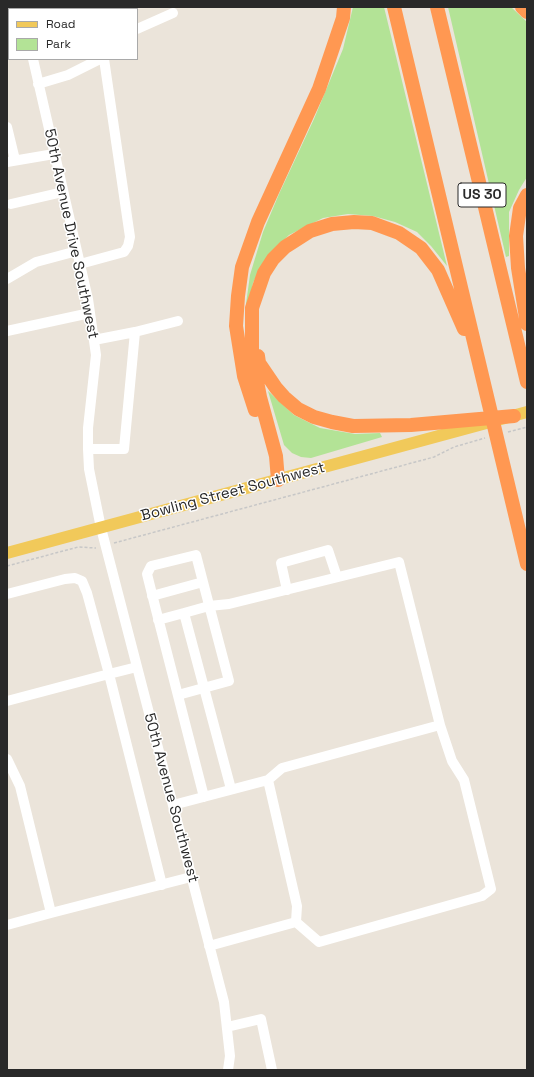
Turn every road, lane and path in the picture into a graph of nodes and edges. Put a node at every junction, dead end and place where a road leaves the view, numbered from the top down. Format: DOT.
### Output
graph roads {
  1 [pos="344,7"];
  2 [pos="394,7"];
  3 [pos="437,7"];
  4 [pos="522,7"];
  5 [pos="527,12"];
  6 [pos="173,14"];
  7 [pos="138,29"];
  8 [pos="33,60"];
  9 [pos="96,60"];
  10 [pos="104,60"];
  11 [pos="80,64"];
  12 [pos="38,84"];
  13 [pos="7,127"];
  14 [pos="54,154"];
  15 [pos="11,162"];
  16 [pos="63,192"];
  17 [pos="527,195"];
  18 [pos="11,204"];
  19 [pos="76,251"];
  20 [pos="80,264"];
  21 [pos="7,279"];
  22 [pos="90,313"];
  23 [pos="178,321"];
  24 [pos="527,324"];
  25 [pos="252,326"];
  26 [pos="7,331"];
  27 [pos="135,332"];
  28 [pos="94,340"];
  29 [pos="477,357"];
  30 [pos="527,382"];
  31 [pos="520,414"];
  32 [pos="457,426"];
  33 [pos="461,444"];
  34 [pos="88,449"];
  35 [pos="278,480"];
  36 [pos="101,528"];
  37 [pos="116,542"];
  38 [pos="96,548"];
  39 [pos="7,553"];
  40 [pos="527,564"];
  41 [pos="7,566"];
  42 [pos="337,577"];
  43 [pos="203,582"];
  44 [pos="287,590"];
  45 [pos="7,594"];
  46 [pos="152,596"];
  47 [pos="209,606"];
  48 [pos="184,613"];
  49 [pos="158,620"];
  50 [pos="137,667"];
  51 [pos="109,674"];
  52 [pos="205,688"];
  53 [pos="178,695"];
  54 [pos="7,701"];
  55 [pos="440,725"];
  56 [pos="7,759"];
  57 [pos="268,780"];
  58 [pos="231,789"];
  59 [pos="204,797"];
  60 [pos="173,805"];
  61 [pos="191,877"];
  62 [pos="162,885"];
  63 [pos="51,913"];
  64 [pos="296,922"];
  65 [pos="7,925"];
  66 [pos="209,946"];
  67 [pos="227,1027"];
  68 [pos="228,1070"];
  69 [pos="272,1070"];
  1 -- 35 [label="highway"];
  2 -- 29 [label="highway, US 30"];
  3 -- 30 [label="highway, US 30"];
  4 -- 5 [label="highway"];
  6 -- 7 [label="street"];
  8 -- 12 [label="street, 50th Avenue Drive Southwest"];
  9 -- 11 [label="street"];
  10 -- 20 [label="street"];
  11 -- 12 [label="street"];
  12 -- 14 [label="street, 50th Avenue Drive Southwest"];
  13 -- 15 [label="street"];
  14 -- 15 [label="street"];
  14 -- 16 [label="street, 50th Avenue Drive Southwest"];
  16 -- 18 [label="street"];
  16 -- 19 [label="street, 50th Avenue Drive Southwest"];
  17 -- 24 [label="highway"];
  19 -- 20 [label="street, 50th Avenue Drive Southwest"];
  19 -- 21 [label="street"];
  20 -- 22 [label="street, 50th Avenue Drive Southwest"];
  22 -- 26 [label="street"];
  22 -- 28 [label="street, 50th Avenue Drive Southwest"];
  23 -- 27 [label="street"];
  25 -- 29 [label="highway"];
  25 -- 32 [label="highway"];
  25 -- 35 [label="highway"];
  27 -- 28 [label="street"];
  27 -- 34 [label="street"];
  28 -- 34 [label="street, 50th Avenue Drive Southwest"];
  29 -- 40 [label="highway, US 30"];
  31 -- 32 [label="highway"];
  32 -- 35 [label="main road, Bowling Street Southwest"];
  33 -- 37 [label="path"];
  34 -- 36 [label="street, 50th Avenue Drive Southwest"];
  35 -- 36 [label="main road, Bowling Street Southwest"];
  36 -- 39 [label="main road, Bowling Street Southwest"];
  36 -- 50 [label="street, 50th Avenue Southwest"];
  38 -- 41 [label="path"];
  42 -- 44 [label="street"];
  42 -- 44 [label="street"];
  42 -- 55 [label="street"];
  43 -- 46 [label="street"];
  43 -- 46 [label="street"];
  43 -- 47 [label="street"];
  44 -- 47 [label="street"];
  45 -- 51 [label="street"];
  46 -- 49 [label="street"];
  47 -- 48 [label="street"];
  47 -- 52 [label="street"];
  48 -- 49 [label="street"];
  48 -- 52 [label="street"];
  49 -- 53 [label="street"];
  50 -- 51 [label="street"];
  50 -- 60 [label="street, 50th Avenue Southwest"];
  51 -- 54 [label="street"];
  51 -- 62 [label="street"];
  52 -- 53 [label="street"];
  52 -- 58 [label="street"];
  53 -- 59 [label="street"];
  55 -- 57 [label="street"];
  55 -- 64 [label="street"];
  56 -- 63 [label="street"];
  57 -- 58 [label="street"];
  57 -- 64 [label="street"];
  58 -- 59 [label="street"];
  59 -- 60 [label="street"];
  60 -- 61 [label="street, 50th Avenue Southwest"];
  61 -- 62 [label="street"];
  61 -- 66 [label="street, 50th Avenue Southwest"];
  62 -- 63 [label="street"];
  63 -- 65 [label="street"];
  64 -- 66 [label="street"];
  66 -- 67 [label="street, 50th Avenue Southwest"];
  67 -- 68 [label="street, 50th Avenue Southwest"];
  67 -- 69 [label="street"];
}
